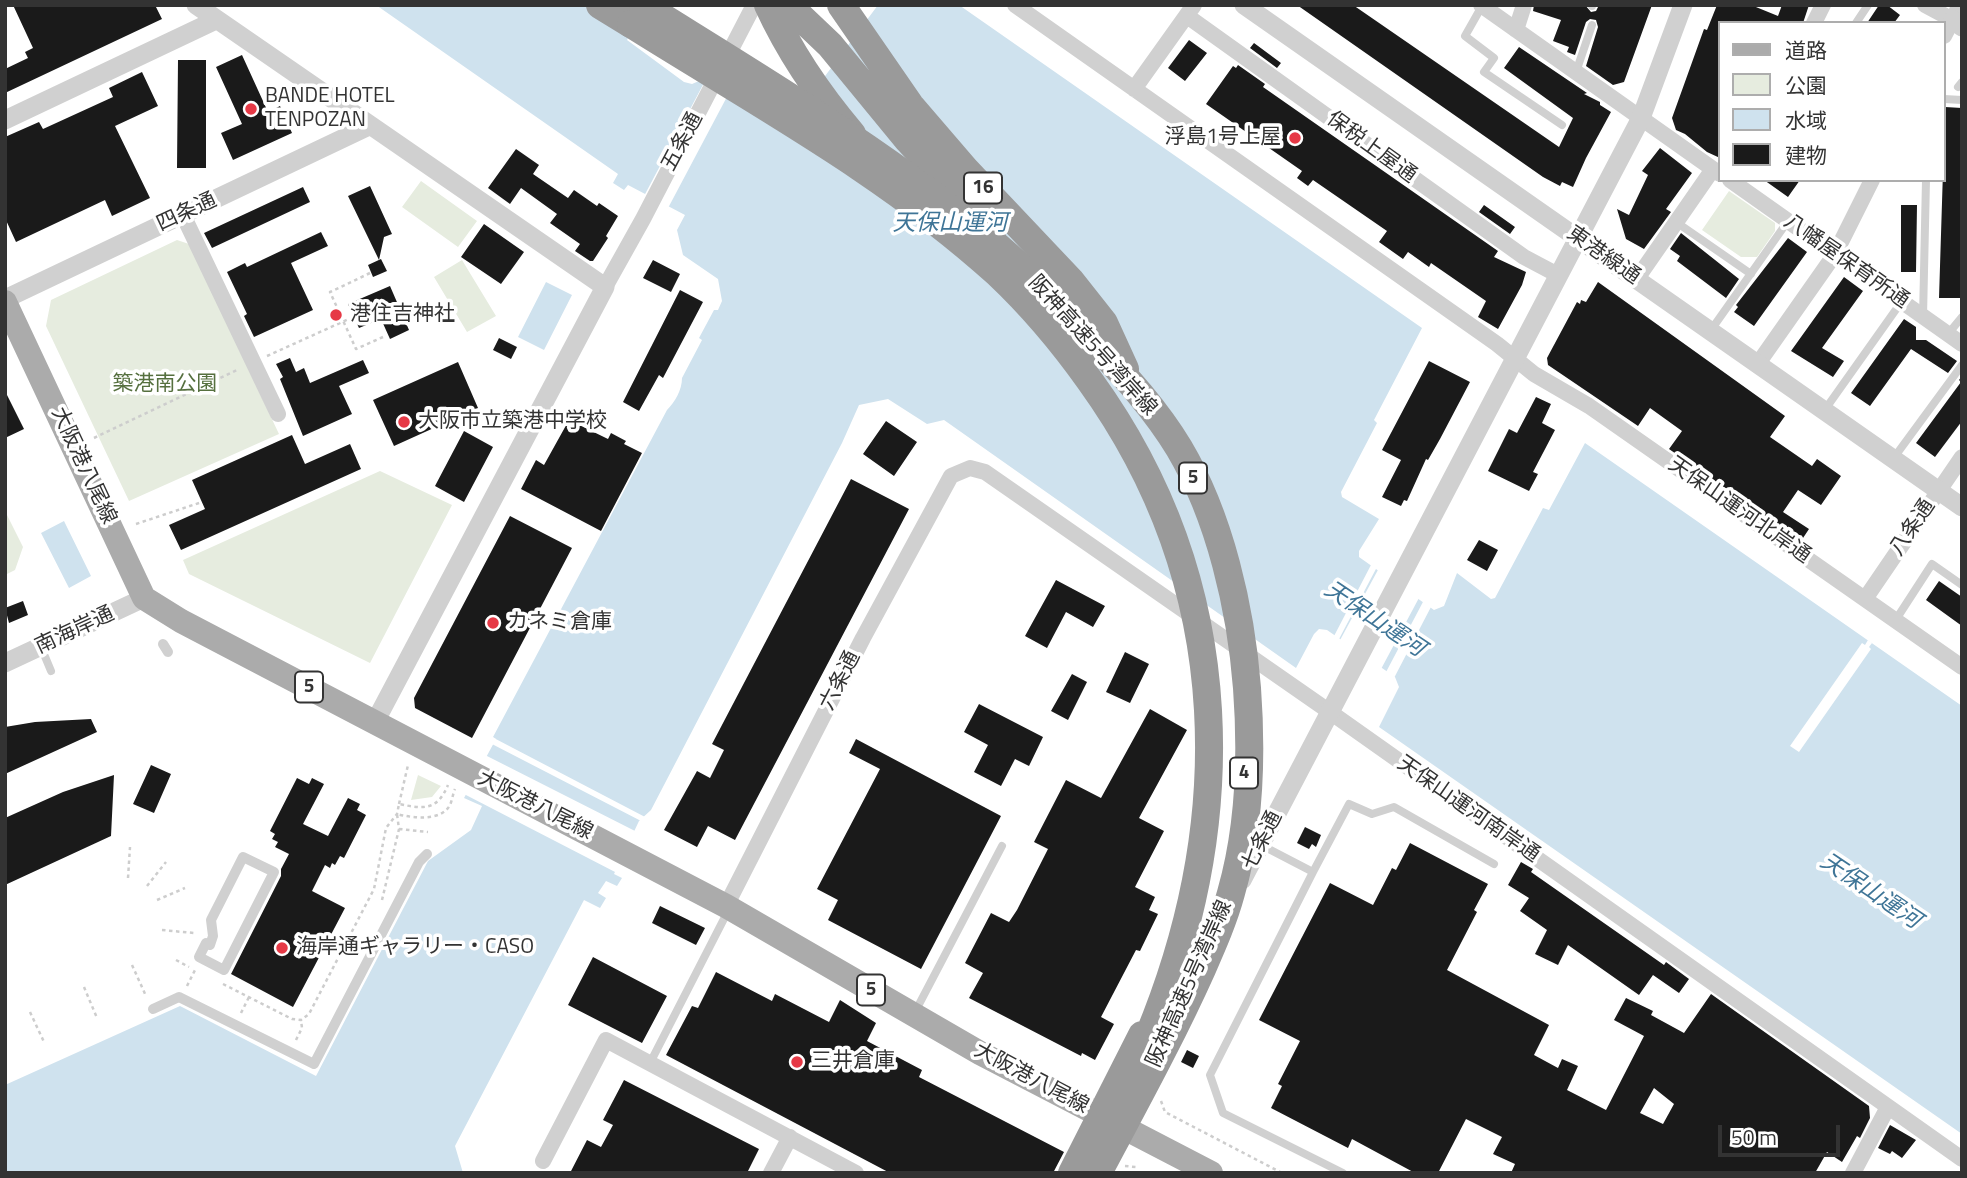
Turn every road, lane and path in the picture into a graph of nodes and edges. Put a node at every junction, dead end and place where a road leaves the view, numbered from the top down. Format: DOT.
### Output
graph roads {
  1 [pos="196,5"];
  2 [pos="600,5"];
  3 [pos="642,5"];
  4 [pos="754,5"];
  5 [pos="841,5"];
  6 [pos="1014,5"];
  7 [pos="1244,5"];
  8 [pos="1524,5"];
  9 [pos="1683,5"];
  10 [pos="1823,5"];
  11 [pos="1868,5"];
  12 [pos="1924,5"];
  13 [pos="1482,6"];
  14 [pos="776,10"];
  15 [pos="1191,11"];
  16 [pos="216,19"];
  17 [pos="1815,21"];
  18 [pos="1857,21"];
  19 [pos="1955,22"];
  20 [pos="1592,25"];
  21 [pos="1516,30"];
  22 [pos="1576,72"];
  23 [pos="1134,89"];
  24 [pos="1641,118"];
  25 [pos="5,120"];
  26 [pos="1562,125"];
  27 [pos="369,126"];
  28 [pos="1717,171"];
  29 [pos="1736,182"];
  30 [pos="1871,182"];
  31 [pos="1926,182"];
  32 [pos="183,215"];
  33 [pos="1788,221"];
  34 [pos="1676,222"];
  35 [pos="1577,239"];
  36 [pos="1835,254"];
  37 [pos="370,273"];
  38 [pos="1751,274"];
  39 [pos="1558,275"];
  40 [pos="1636,280"];
  41 [pos="605,287"];
  42 [pos="5,301"];
  43 [pos="1902,301"];
  44 [pos="1923,317"];
  45 [pos="1962,317"];
  46 [pos="351,318"];
  47 [pos="344,321"];
  48 [pos="1710,331"];
  49 [pos="383,337"];
  50 [pos="1955,339"];
  51 [pos="1515,359"];
  52 [pos="253,362"];
  53 [pos="1757,365"];
  54 [pos="1962,365"];
  55 [pos="1125,369"];
  56 [pos="1824,411"];
  57 [pos="278,414"];
  58 [pos="94,438"];
  59 [pos="1962,457"];
  60 [pos="1893,459"];
  61 [pos="970,468"];
  62 [pos="1938,491"];
  63 [pos="202,502"];
  64 [pos="1962,507"];
  65 [pos="136,524"];
  66 [pos="1962,585"];
  67 [pos="144,598"];
  68 [pos="1865,599"];
  69 [pos="1895,621"];
  70 [pos="41,647"];
  71 [pos="5,663"];
  72 [pos="1962,667"];
  73 [pos="51,671"];
  74 [pos="1330,712"];
  75 [pos="375,722"];
  76 [pos="408,765"];
  77 [pos="465,781"];
  78 [pos="448,785"];
  79 [pos="399,804"];
  80 [pos="397,814"];
  81 [pos="399,830"];
  82 [pos="428,832"];
  83 [pos="1261,845"];
  84 [pos="1002,846"];
  85 [pos="130,847"];
  86 [pos="428,854"];
  87 [pos="243,857"];
  88 [pos="166,862"];
  89 [pos="1494,863"];
  90 [pos="1313,873"];
  91 [pos="128,878"];
  92 [pos="147,886"];
  93 [pos="185,888"];
  94 [pos="157,900"];
  95 [pos="728,907"];
  96 [pos="380,908"];
  97 [pos="162,930"];
  98 [pos="194,933"];
  99 [pos="176,960"];
  100 [pos="132,965"];
  101 [pos="216,981"];
  102 [pos="84,987"];
  103 [pos="146,996"];
  104 [pos="248,997"];
  105 [pos="181,999"];
  106 [pos="153,1009"];
  107 [pos="30,1012"];
  108 [pos="914,1015"];
  109 [pos="97,1018"];
  110 [pos="300,1020"];
  111 [pos="235,1025"];
  112 [pos="302,1028"];
  113 [pos="44,1042"];
  114 [pos="650,1063"];
  115 [pos="1888,1107"];
  116 [pos="1166,1112"];
  117 [pos="1116,1124"];
  118 [pos="790,1138"];
  119 [pos="1962,1159"];
  120 [pos="543,1161"];
  121 [pos="771,1173"];
  122 [pos="856,1173"];
  123 [pos="1072,1173"];
  124 [pos="1079,1173"];
  125 [pos="1090,1173"];
  126 [pos="1101,1173"];
  127 [pos="1211,1173"];
  128 [pos="1282,1173"];
  129 [pos="1343,1173"];
  130 [pos="1853,1173"];
  1 -- 16 [label="street"];
  2 -- 124 [label="highway, 阪神高速5号湾岸線 / 5, bridge"];
  3 -- 126 [label="highway, 阪神高速5号湾岸線 / 5, bridge"];
  4 -- 41 [label="street, 五条通"];
  5 -- 55 [label="highway, 16"];
  6 -- 23 [label="street, 天保山運河北岸通"];
  7 -- 35 [label="street, 東港線通"];
  8 -- 21 [label="street"];
  9 -- 24 [label="street, 七条通"];
  10 -- 17 [label="street"];
  11 -- 18 [label="lane"];
  12 -- 19 [label="street"];
  13 -- 21 [label="street"];
  13 -- 26 [label="lane"];
  14 -- 55 [label="highway, bridge"];
  14 -- 123 [label="highway, 4, bridge"];
  15 -- 23 [label="street"];
  15 -- 39 [label="street, 保税上屋通"];
  16 -- 25 [label="street"];
  16 -- 27 [label="street"];
  20 -- 22 [label="lane"];
  21 -- 22 [label="street"];
  22 -- 24 [label="street"];
  23 -- 51 [label="street, 天保山運河北岸通"];
  24 -- 28 [label="street"];
  24 -- 35 [label="street, 七条通"];
  27 -- 32 [label="street, 四条通"];
  27 -- 41 [label="street"];
  28 -- 34 [label="street"];
  29 -- 33 [label="street, 八幡屋保育所通"];
  30 -- 36 [label="street"];
  31 -- 44 [label="lane"];
  32 -- 42 [label="street, 四条通"];
  32 -- 52 [label="street"];
  33 -- 36 [label="street, 八幡屋保育所通"];
  33 -- 38 [label="lane"];
  34 -- 38 [label="lane"];
  34 -- 40 [label="street"];
  35 -- 39 [label="street, 七条通"];
  35 -- 40 [label="street, 東港線通"];
  36 -- 43 [label="street, 八幡屋保育所通"];
  36 -- 53 [label="street"];
  37 -- 47 [label="path"];
  38 -- 48 [label="lane"];
  39 -- 51 [label="street, 七条通"];
  40 -- 48 [label="street, 東港線通"];
  41 -- 75 [label="street"];
  42 -- 67 [label="main road, 大阪港八尾線"];
  43 -- 44 [label="street, 八幡屋保育所通"];
  43 -- 56 [label="lane"];
  44 -- 50 [label="street, 八幡屋保育所通"];
  45 -- 50 [label="lane"];
  46 -- 47 [label="path"];
  47 -- 49 [label="path"];
  47 -- 52 [label="path"];
  48 -- 53 [label="street, 東港線通"];
  51 -- 68 [label="street, 天保山運河北岸通"];
  51 -- 74 [label="street, 七条通"];
  52 -- 57 [label="street"];
  52 -- 58 [label="path"];
  53 -- 56 [label="street, 東港線通"];
  54 -- 60 [label="lane"];
  55 -- 126 [label="highway, 4, bridge"];
  56 -- 60 [label="street, 東港線通"];
  59 -- 62 [label="street, 八条通"];
  60 -- 62 [label="street, 東港線通"];
  61 -- 74 [label="street, 天保山運河南岸通"];
  61 -- 95 [label="street, 六条通"];
  62 -- 64 [label="street, 東港線通"];
  62 -- 68 [label="street, 八条通"];
  63 -- 65 [label="path"];
  66 -- 69 [label="lane"];
  67 -- 70 [label="street, 南海岸通"];
  67 -- 75 [label="main road, 大阪港八尾線 / 5"];
  68 -- 69 [label="street, 天保山運河北岸通"];
  69 -- 72 [label="street, 天保山運河北岸通"];
  70 -- 71 [label="street, 南海岸通"];
  70 -- 73 [label="lane"];
  74 -- 83 [label="street, 七条通"];
  74 -- 115 [label="street, 天保山運河南岸通"];
  75 -- 77 [label="main road, 大阪港八尾線 / 5"];
  76 -- 79 [label="path"];
  77 -- 80 [label="path"];
  77 -- 95 [label="main road, 大阪港八尾線 / 5"];
  78 -- 79 [label="path"];
  79 -- 80 [label="path"];
  80 -- 81 [label="path"];
  80 -- 110 [label="path"];
  81 -- 82 [label="path"];
  81 -- 96 [label="path"];
  83 -- 90 [label="lane"];
  83 -- 117 [label="street, 七条通"];
  84 -- 108 [label="lane"];
  85 -- 91 [label="path"];
  86 -- 111 [label="street"];
  87 -- 87 [label="street"];
  88 -- 92 [label="path"];
  89 -- 90 [label="lane"];
  90 -- 129 [label="lane"];
  93 -- 94 [label="path"];
  95 -- 108 [label="main road, 大阪港八尾線 / 5"];
  95 -- 114 [label="lane"];
  97 -- 98 [label="path"];
  99 -- 105 [label="path"];
  100 -- 103 [label="path"];
  101 -- 104 [label="path"];
  102 -- 109 [label="path"];
  104 -- 110 [label="path"];
  104 -- 111 [label="path"];
  105 -- 106 [label="street"];
  105 -- 111 [label="street"];
  107 -- 113 [label="path"];
  108 -- 117 [label="main road, 大阪港八尾線 / 5"];
  110 -- 112 [label="path"];
  114 -- 118 [label="street"];
  114 -- 120 [label="street"];
  115 -- 119 [label="street, 天保山運河南岸通"];
  115 -- 130 [label="street"];
  116 -- 128 [label="path"];
  117 -- 125 [label="street, 七条通"];
  117 -- 127 [label="main road, 大阪港八尾線 / 5"];
  118 -- 121 [label="street"];
  118 -- 122 [label="street"];
}
